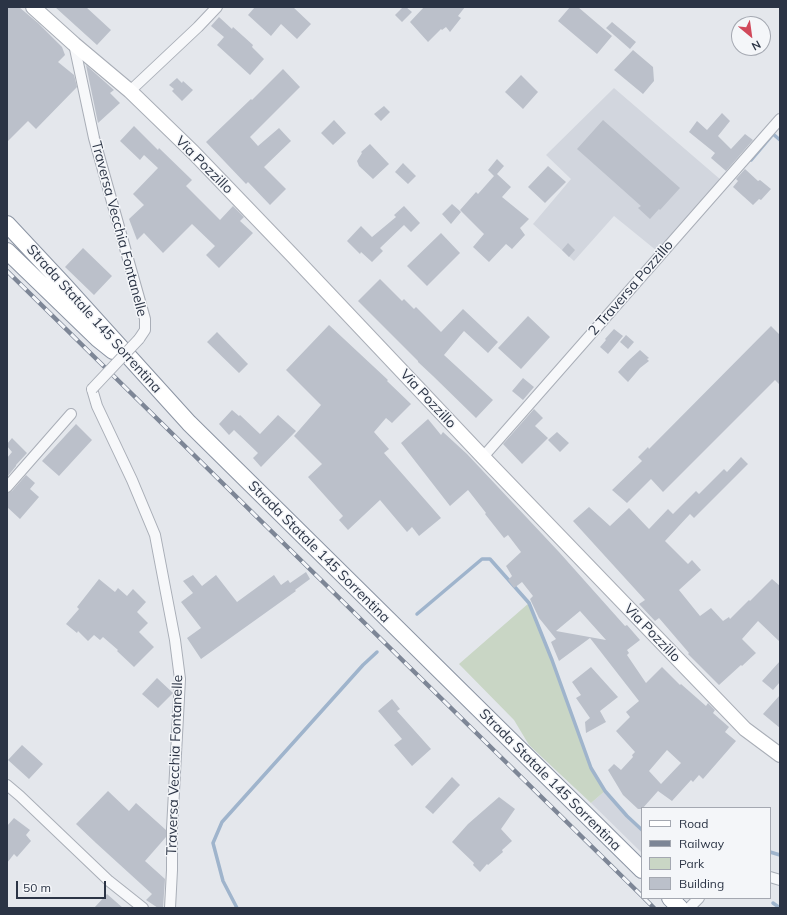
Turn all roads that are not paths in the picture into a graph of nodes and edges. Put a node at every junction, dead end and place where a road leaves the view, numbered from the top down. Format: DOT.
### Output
graph roads {
  1 [pos="33,7"];
  2 [pos="217,7"];
  3 [pos="74,44"];
  4 [pos="130,91"];
  5 [pos="780,118"];
  6 [pos="7,224"];
  7 [pos="7,251"];
  8 [pos="154,385"];
  9 [pos="71,414"];
  10 [pos="483,458"];
  11 [pos="7,487"];
  12 [pos="780,755"];
  13 [pos="7,784"];
  14 [pos="641,869"];
  15 [pos="673,899"];
  16 [pos="690,904"];
  17 [pos="143,908"];
  18 [pos="170,908"];
  1 -- 3 [label="main road, Via Pozzillo"];
  2 -- 4 [label="street"];
  3 -- 4 [label="main road, Via Pozzillo"];
  3 -- 18 [label="street, Traversa Vecchia Fontanelle, bridge"];
  4 -- 10 [label="main road, Via Pozzillo"];
  5 -- 10 [label="street, 2 Traversa Pozzillo"];
  6 -- 8 [label="highway, Strada Statale 145 Sorrentina"];
  7 -- 8 [label="highway"];
  8 -- 14 [label="highway, Strada Statale 145 Sorrentina"];
  9 -- 11 [label="street"];
  10 -- 12 [label="main road, Via Pozzillo"];
  13 -- 17 [label="street"];
  15 -- 16 [label="highway"];
}
